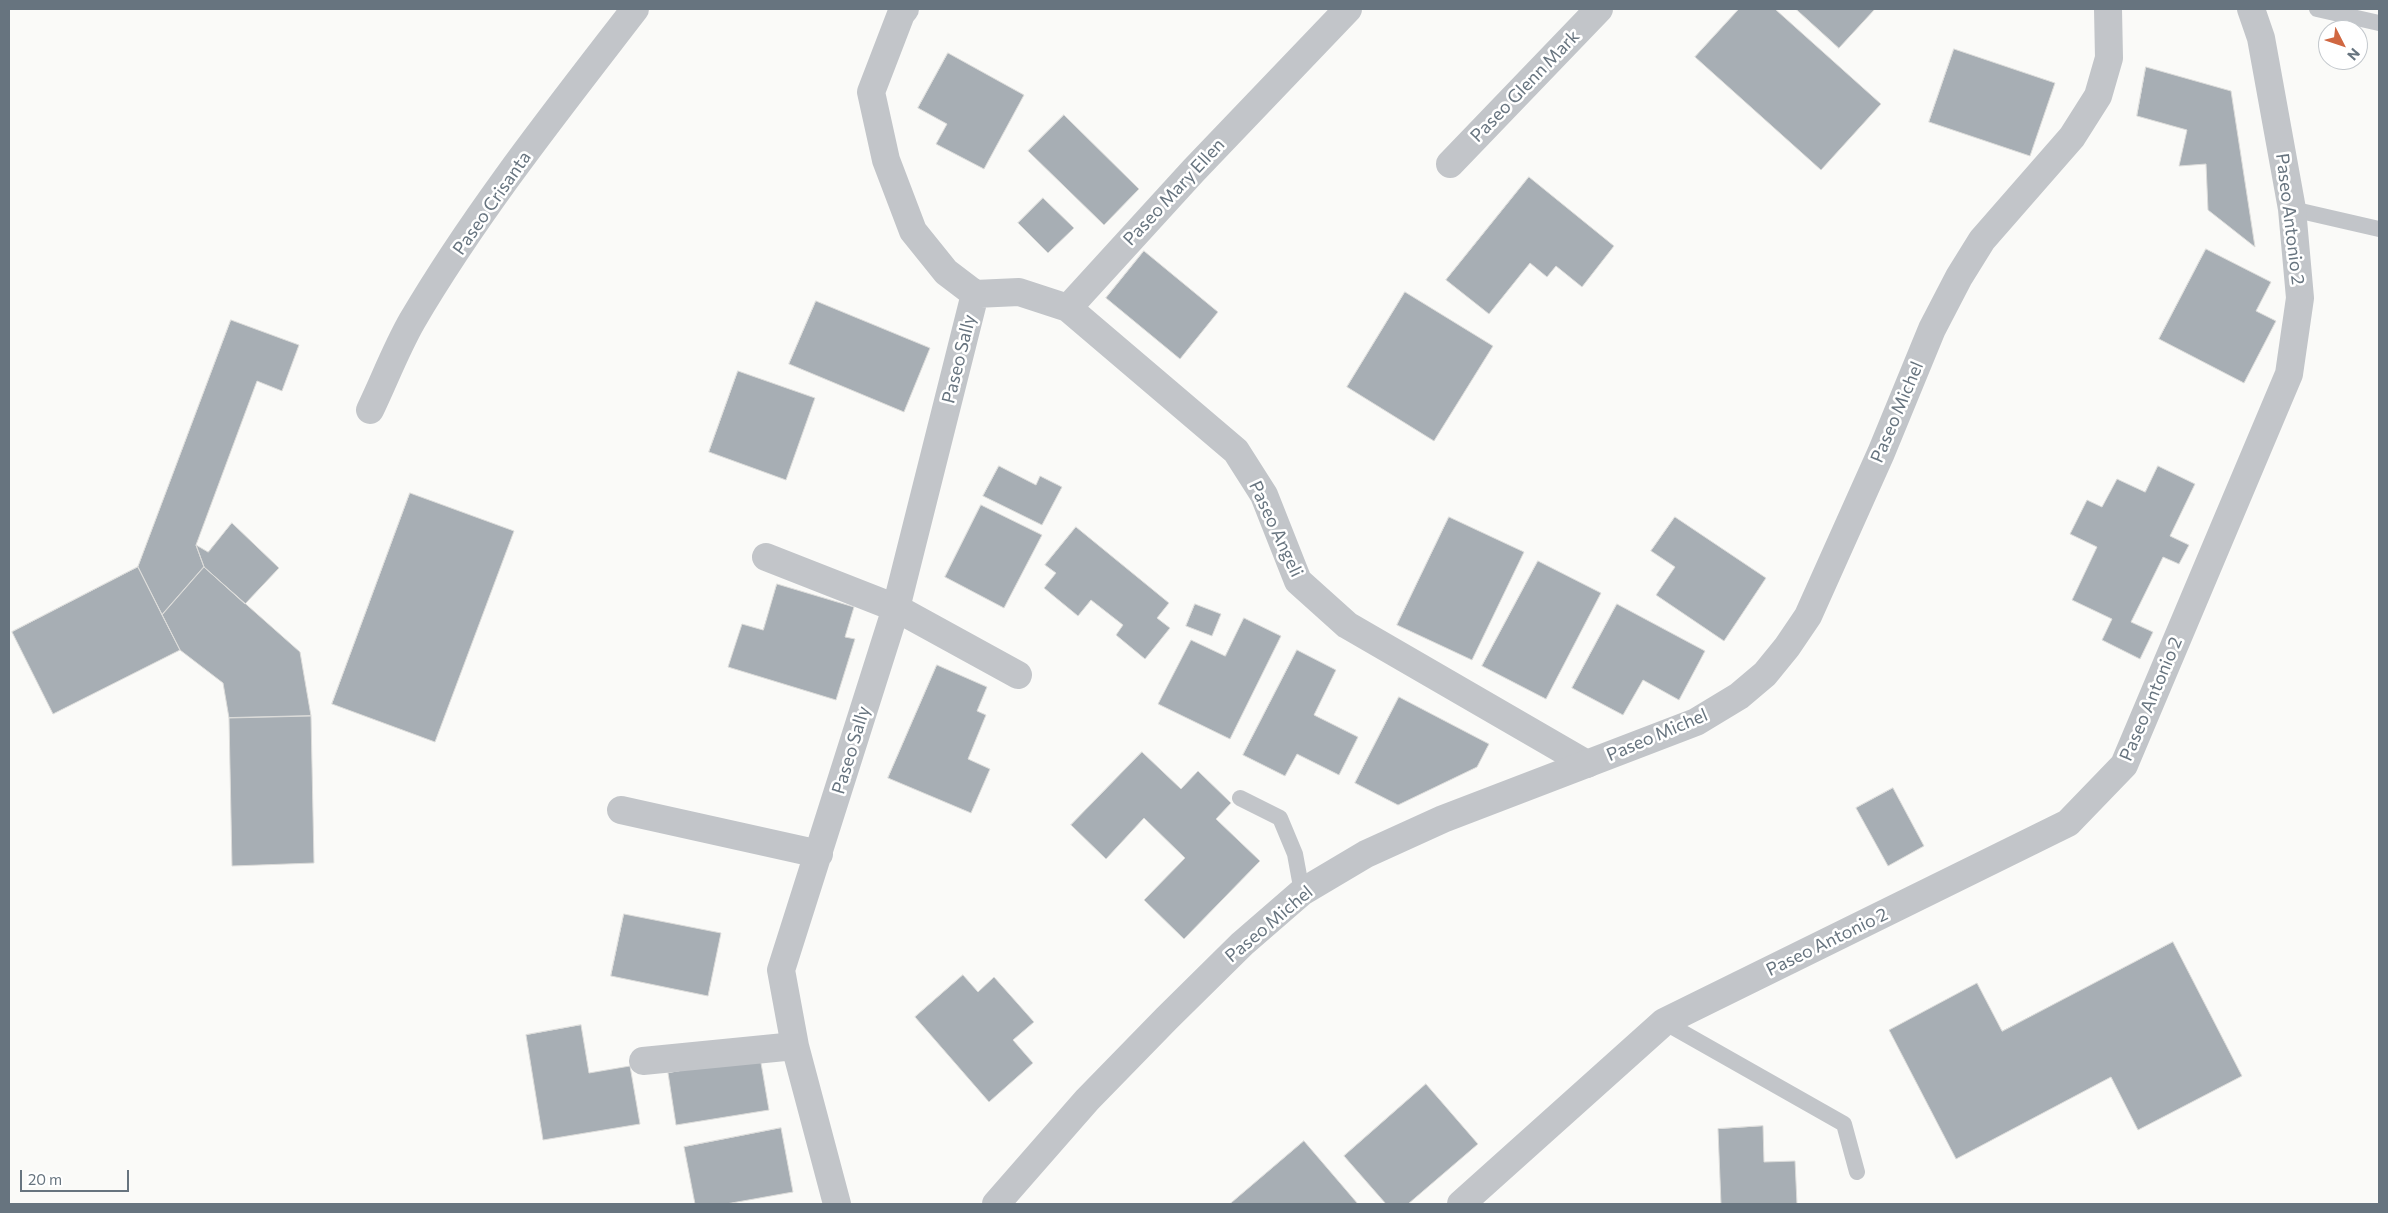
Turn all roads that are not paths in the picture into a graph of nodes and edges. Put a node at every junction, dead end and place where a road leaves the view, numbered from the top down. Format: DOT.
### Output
graph roads {
  1 [pos="635,9"];
  2 [pos="906,9"];
  3 [pos="1348,9"];
  4 [pos="1599,9"];
  5 [pos="2108,9"];
  6 [pos="2251,9"];
  7 [pos="2317,9"];
  8 [pos="2379,23"];
  9 [pos="1450,164"];
  10 [pos="2292,209"];
  11 [pos="2379,229"];
  12 [pos="975,294"];
  13 [pos="1068,308"];
  14 [pos="370,410"];
  15 [pos="766,557"];
  16 [pos="896,608"];
  17 [pos="1018,675"];
  18 [pos="1587,764"];
  19 [pos="1240,798"];
  20 [pos="621,810"];
  21 [pos="819,854"];
  22 [pos="1302,892"];
  23 [pos="1664,1022"];
  24 [pos="795,1046"];
  25 [pos="642,1061"];
  26 [pos="1857,1172"];
  27 [pos="836,1204"];
  28 [pos="996,1204"];
  29 [pos="1461,1204"];
  1 -- 14 [label="street, Paseo Crisanta"];
  2 -- 12 [label="street"];
  3 -- 13 [label="street, Paseo Mary Ellen"];
  4 -- 9 [label="street, Paseo Glenn Mark"];
  5 -- 18 [label="street, Paseo Michel"];
  6 -- 10 [label="street, Paseo Antonio 2"];
  7 -- 8 [label="lane"];
  10 -- 11 [label="lane"];
  10 -- 23 [label="street, Paseo Antonio 2"];
  12 -- 13 [label="street"];
  12 -- 16 [label="street, Paseo Sally"];
  13 -- 18 [label="street, Paseo Angeli"];
  15 -- 16 [label="street"];
  16 -- 17 [label="street"];
  16 -- 21 [label="street, Paseo Sally"];
  18 -- 22 [label="street, Paseo Michel"];
  19 -- 22 [label="lane"];
  20 -- 21 [label="street"];
  21 -- 24 [label="street, Paseo Sally"];
  22 -- 28 [label="street, Paseo Michel"];
  23 -- 26 [label="lane"];
  23 -- 29 [label="street, Paseo Antonio 2"];
  24 -- 25 [label="street"];
  24 -- 27 [label="street, Paseo Sally"];
}
